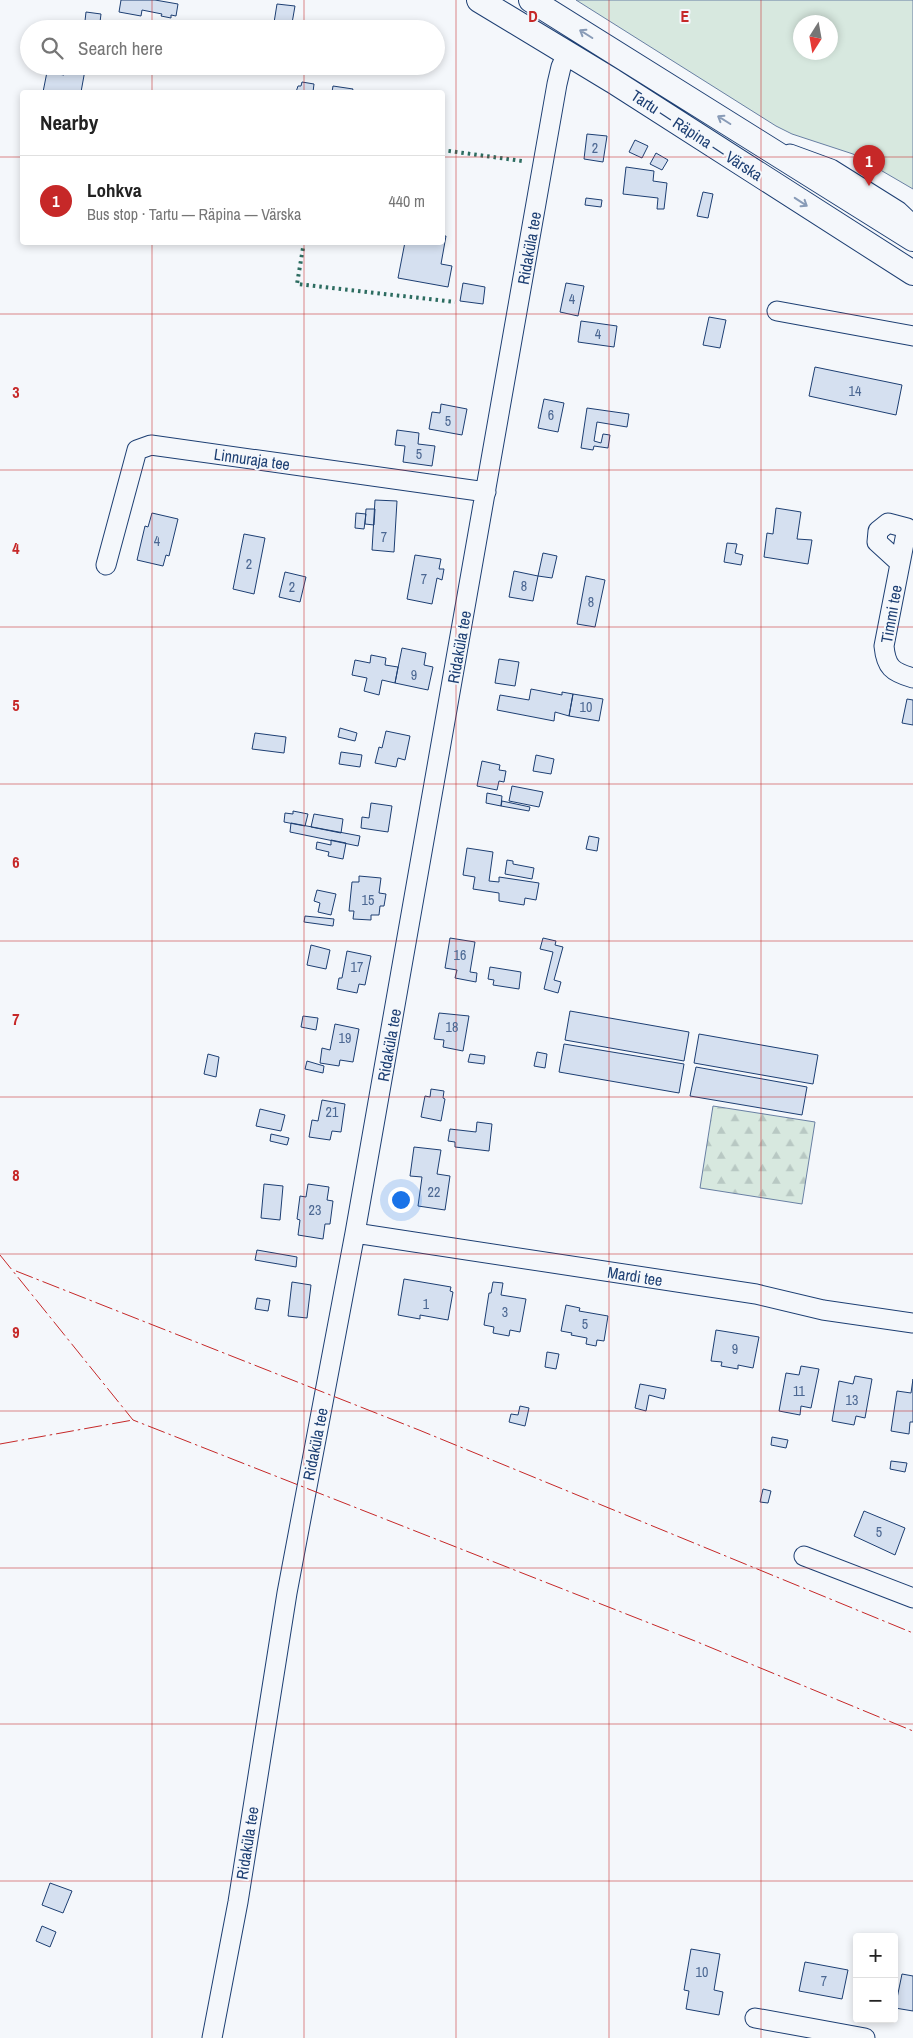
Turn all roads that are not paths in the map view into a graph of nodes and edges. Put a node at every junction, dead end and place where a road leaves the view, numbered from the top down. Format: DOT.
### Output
graph roads {
  1 [pos="479,0"];
  2 [pos="532,0"];
  3 [pos="567,54"];
  4 [pos="758,142"];
  5 [pos="913,225"];
  6 [pos="913,239"];
  7 [pos="913,273"];
  8 [pos="777,311"];
  9 [pos="913,336"];
  10 [pos="486,492"];
  11 [pos="900,563"];
  12 [pos="106,565"];
  13 [pos="913,678"];
  14 [pos="355,1232"];
  15 [pos="913,1323"];
  16 [pos="804,1556"];
  17 [pos="913,1598"];
  18 [pos="755,2018"];
  19 [pos="212,2038"];
  20 [pos="864,2038"];
  1 -- 3 [label="main road, Tartu — Räpina — Värska"];
  4 -- 2 [label="main road, Tartu — Räpina — Värska, one-way"];
  3 -- 7 [label="main road, Tartu — Räpina — Värska, one-way"];
  3 -- 10 [label="street, Ridaküla tee"];
  4 -- 5 [label="street"];
  4 -- 6 [label="main road, Tartu — Räpina — Värska"];
  8 -- 9 [label="street"];
  10 -- 12 [label="street, Linnuraja tee"];
  10 -- 14 [label="street, Ridaküla tee"];
  11 -- 13 [label="street, Timmi tee"];
  14 -- 15 [label="street, Mardi tee"];
  14 -- 19 [label="street, Ridaküla tee"];
  16 -- 17 [label="street"];
  18 -- 20 [label="street"];
}
